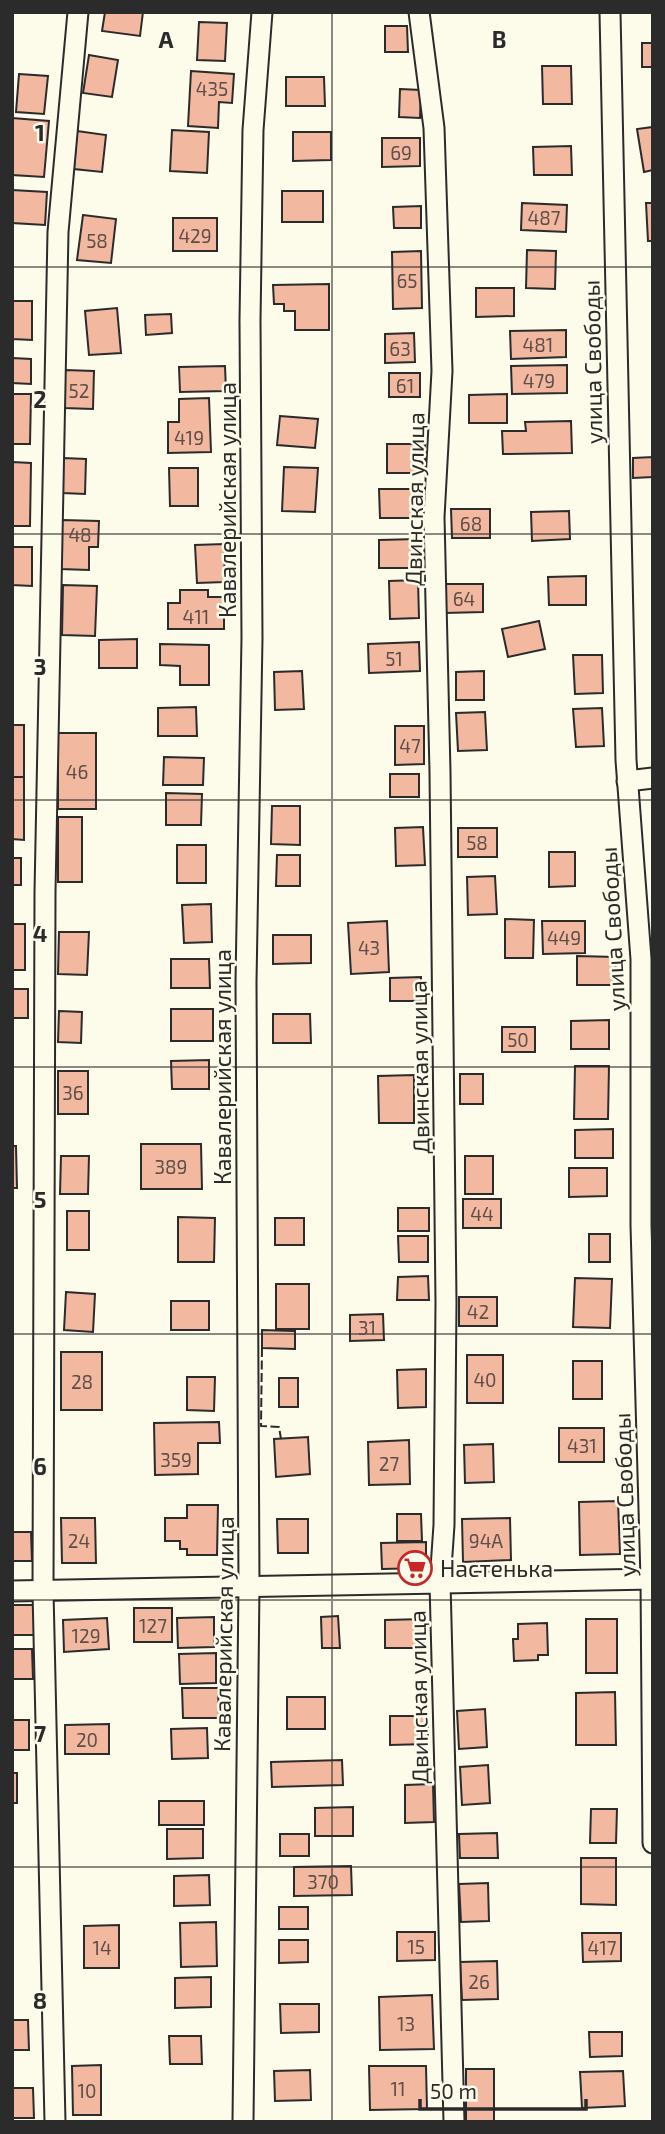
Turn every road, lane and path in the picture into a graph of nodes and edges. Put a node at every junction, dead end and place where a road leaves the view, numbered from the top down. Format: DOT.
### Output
graph roads {
  1 [pos="78,12"];
  2 [pos="262,12"];
  3 [pos="419,12"];
  4 [pos="610,12"];
  5 [pos="653,778"];
  6 [pos="627,781"];
  7 [pos="652,1579"];
  8 [pos="440,1583"];
  9 [pos="249,1586"];
  10 [pos="12,1591"];
  11 [pos="43,1591"];
  12 [pos="653,1843"];
  13 [pos="55,2122"];
  14 [pos="243,2122"];
  15 [pos="454,2122"];
  1 -- 11 [label="street"];
  2 -- 9 [label="street, Кавалерийская улица"];
  3 -- 8 [label="street, Двинская улица"];
  4 -- 6 [label="street, улица Свободы"];
  5 -- 6 [label="street"];
  6 -- 7 [label="street, улица Свободы"];
  7 -- 8 [label="street"];
  7 -- 12 [label="street, улица Свободы"];
  8 -- 9 [label="street"];
  8 -- 15 [label="street, Двинская улица"];
  9 -- 11 [label="street"];
  9 -- 14 [label="street, Кавалерийская улица"];
  10 -- 11 [label="street"];
  11 -- 13 [label="street"];
}
